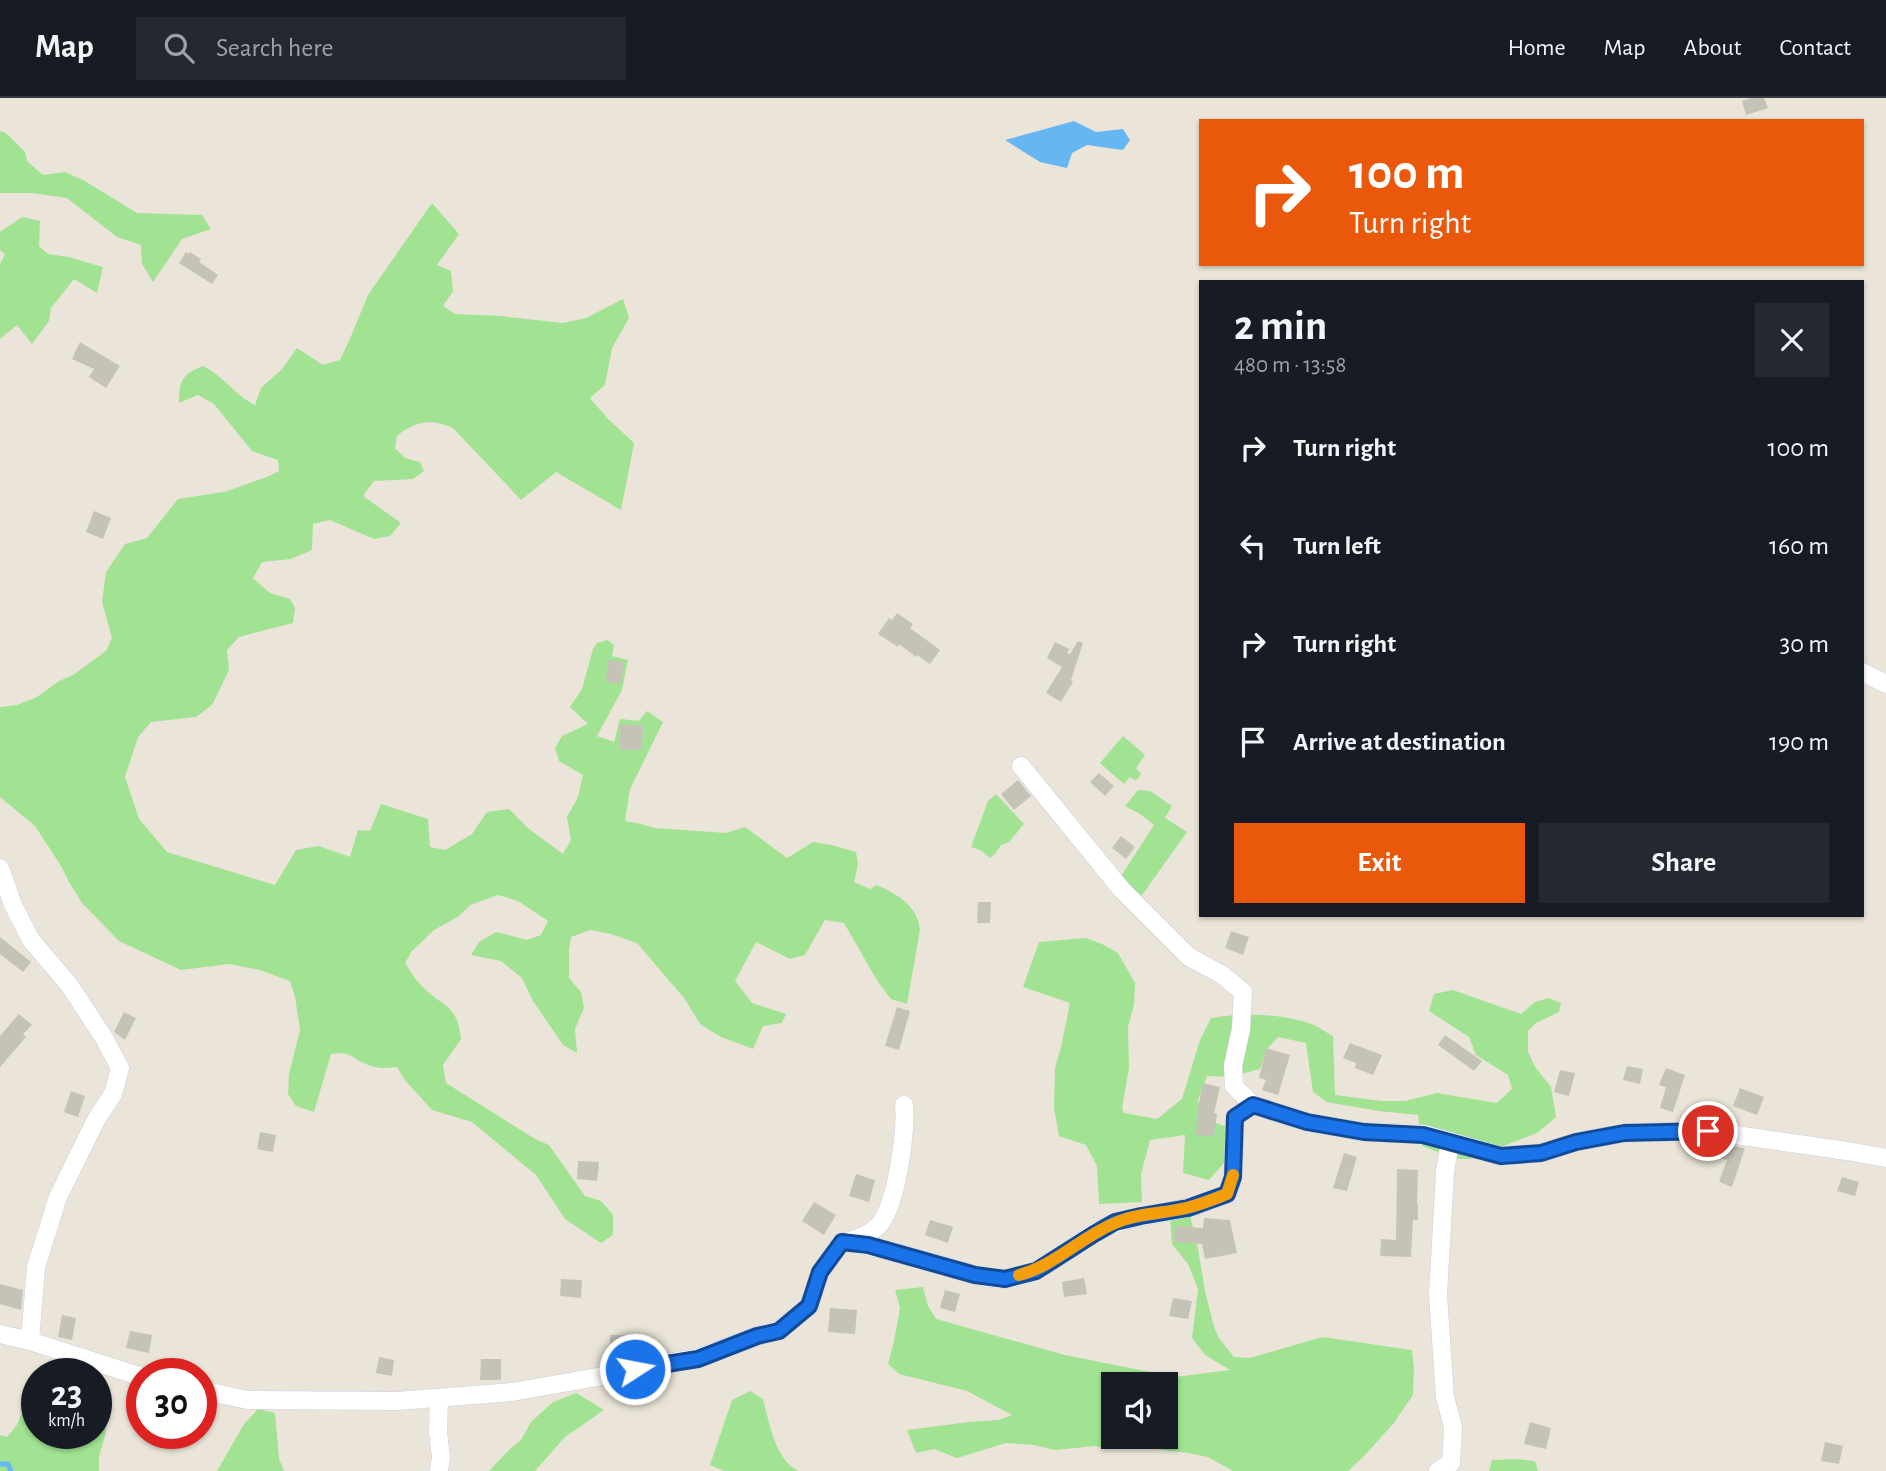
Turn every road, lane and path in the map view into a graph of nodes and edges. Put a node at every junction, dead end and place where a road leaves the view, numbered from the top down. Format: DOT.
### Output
graph roads {
  1 [pos="1864,673"];
  2 [pos="1886,684"];
  3 [pos="1020,766"];
  4 [pos="0,868"];
  5 [pos="904,1105"];
  6 [pos="1253,1105"];
  7 [pos="1450,1142"];
  8 [pos="1886,1158"];
  9 [pos="842,1242"];
  10 [pos="0,1334"];
  11 [pos="30,1341"];
  12 [pos="126,1372"];
  13 [pos="217,1393"];
  14 [pos="439,1398"];
  15 [pos="439,1471"];
  16 [pos="1438,1471"];
  1 -- 2 [label="street"];
  3 -- 6 [label="street"];
  4 -- 11 [label="street"];
  5 -- 9 [label="street"];
  6 -- 7 [label="street"];
  6 -- 9 [label="street"];
  7 -- 8 [label="street"];
  7 -- 16 [label="street"];
  9 -- 14 [label="street"];
  10 -- 11 [label="street"];
  11 -- 12 [label="street"];
  13 -- 14 [label="street"];
  14 -- 15 [label="street"];
}
